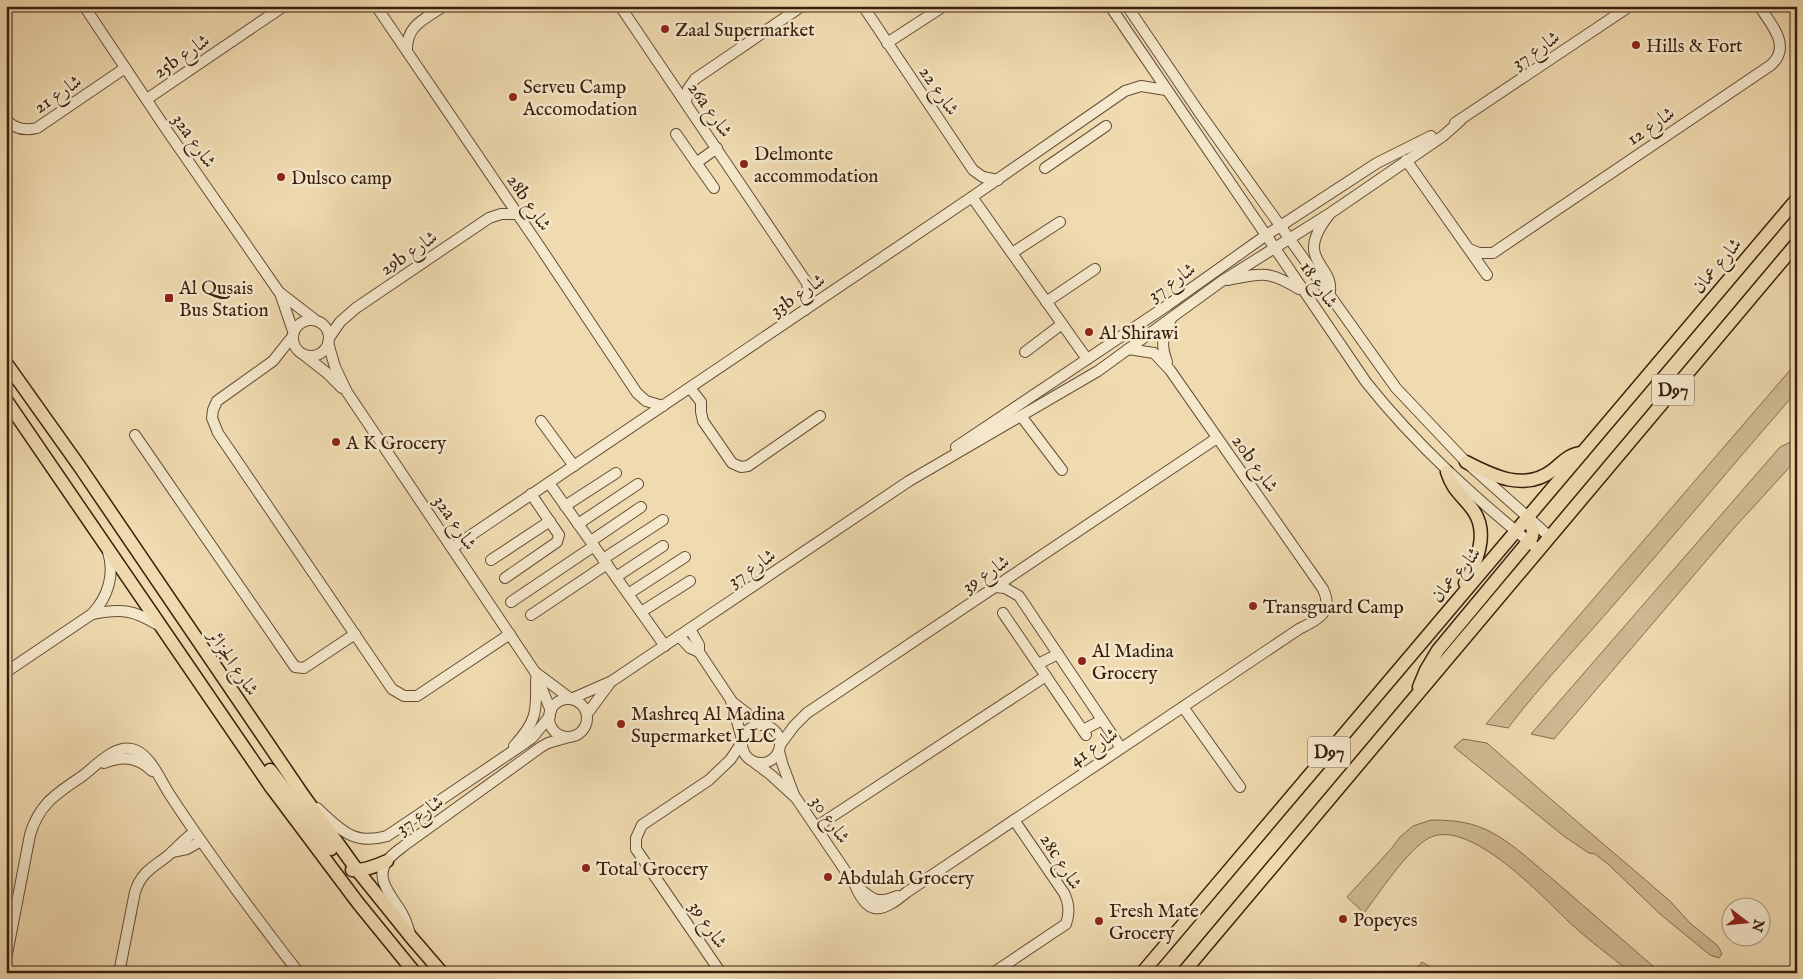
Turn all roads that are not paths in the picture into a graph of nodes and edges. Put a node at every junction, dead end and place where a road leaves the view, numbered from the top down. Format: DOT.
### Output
graph roads {
  1 [pos="84,6"];
  2 [pos="284,6"];
  3 [pos="376,6"];
  4 [pos="444,6"];
  5 [pos="620,6"];
  6 [pos="802,6"];
  7 [pos="863,6"];
  8 [pos="944,6"];
  9 [pos="1110,6"];
  10 [pos="1127,6"];
  11 [pos="1630,6"];
  12 [pos="1759,6"];
  13 [pos="887,42"];
  14 [pos="407,51"];
  15 [pos="125,68"];
  16 [pos="1166,90"];
  17 [pos="146,100"];
  18 [pos="686,103"];
  19 [pos="6,119"];
  20 [pos="1460,121"];
  21 [pos="1106,126"];
  22 [pos="676,134"];
  23 [pos="1066,134"];
  24 [pos="1075,147"];
  25 [pos="717,148"];
  26 [pos="1406,160"];
  27 [pos="696,163"];
  28 [pos="1045,168"];
  29 [pos="998,180"];
  30 [pos="714,188"];
  31 [pos="972,197"];
  32 [pos="1797,199"];
  33 [pos="1332,212"];
  34 [pos="517,214"];
  35 [pos="1060,222"];
  36 [pos="1280,226"];
  37 [pos="1265,236"];
  38 [pos="1289,238"];
  39 [pos="1797,243"];
  40 [pos="1274,248"];
  41 [pos="1469,250"];
  42 [pos="1012,253"];
  43 [pos="1493,253"];
  44 [pos="1095,269"];
  45 [pos="1222,281"];
  46 [pos="1303,291"];
  47 [pos="280,292"];
  48 [pos="1329,296"];
  49 [pos="1046,302"];
  50 [pos="806,310"];
  51 [pos="1171,318"];
  52 [pos="314,319"];
  53 [pos="1062,324"];
  54 [pos="293,334"];
  55 [pos="329,341"];
  56 [pos="1128,349"];
  57 [pos="1025,352"];
  58 [pos="303,354"];
  59 [pos="1087,360"];
  60 [pos="6,363"];
  61 [pos="1170,370"];
  62 [pos="690,388"];
  63 [pos="347,392"];
  64 [pos="6,400"];
  65 [pos="663,406"];
  66 [pos="820,416"];
  67 [pos="1021,416"];
  68 [pos="541,421"];
  69 [pos="135,435"];
  70 [pos="1217,438"];
  71 [pos="1582,453"];
  72 [pos="1466,462"];
  73 [pos="574,466"];
  74 [pos="1062,470"];
  75 [pos="1447,472"];
  76 [pos="616,473"];
  77 [pos="909,481"];
  78 [pos="549,483"];
  79 [pos="638,484"];
  80 [pos="531,494"];
  81 [pos="565,506"];
  82 [pos="641,508"];
  83 [pos="1527,517"];
  84 [pos="663,520"];
  85 [pos="550,521"];
  86 [pos="578,524"];
  87 [pos="1516,532"];
  88 [pos="1550,537"];
  89 [pos="592,544"];
  90 [pos="663,546"];
  91 [pos="1534,546"];
  92 [pos="107,548"];
  93 [pos="452,548"];
  94 [pos="685,558"];
  95 [pos="491,560"];
  96 [pos="605,561"];
  97 [pos="1313,576"];
  98 [pos="616,577"];
  99 [pos="505,578"];
  100 [pos="690,581"];
  101 [pos="995,588"];
  102 [pos="628,594"];
  103 [pos="1459,598"];
  104 [pos="511,602"];
  105 [pos="641,612"];
  106 [pos="92,614"];
  107 [pos="1003,614"];
  108 [pos="531,615"];
  109 [pos="162,628"];
  110 [pos="690,630"];
  111 [pos="355,634"];
  112 [pos="510,634"];
  113 [pos="679,636"];
  114 [pos="665,646"];
  115 [pos="699,652"];
  116 [pos="1058,654"];
  117 [pos="185,660"];
  118 [pos="1038,664"];
  119 [pos="6,672"];
  120 [pos="535,672"];
  121 [pos="1046,676"];
  122 [pos="612,681"];
  123 [pos="571,699"];
  124 [pos="731,700"];
  125 [pos="1183,707"];
  126 [pos="550,713"];
  127 [pos="587,714"];
  128 [pos="1102,720"];
  129 [pos="762,725"];
  130 [pos="569,737"];
  131 [pos="742,741"];
  132 [pos="780,748"];
  133 [pos="1121,748"];
  134 [pos="502,759"];
  135 [pos="755,763"];
  136 [pos="1240,787"];
  137 [pos="302,795"];
  138 [pos="796,798"];
  139 [pos="1014,820"];
  140 [pos="816,828"];
  141 [pos="194,832"];
  142 [pos="201,841"];
  143 [pos="172,852"];
  144 [pos="387,861"];
  145 [pos="357,870"];
  146 [pos="907,892"];
  147 [pos="411,937"];
  148 [pos="6,958"];
  149 [pos="119,973"];
  150 [pos="299,973"];
  151 [pos="415,973"];
  152 [pos="442,973"];
  153 [pos="721,973"];
  154 [pos="993,973"];
  155 [pos="1142,973"];
  156 [pos="1183,973"];
  1 -- 15 [label="street, 32a شارع"];
  2 -- 17 [label="street, 25b شارع"];
  3 -- 14 [label="street, 28b شارع"];
  4 -- 14 [label="street"];
  5 -- 18 [label="street, 26a شارع"];
  6 -- 18 [label="street"];
  7 -- 13 [label="street, شارع 22"];
  8 -- 13 [label="street"];
  9 -- 16 [label="street, شارع 18"];
  10 -- 36 [label="street, شارع 18"];
  11 -- 20 [label="street, شارع 37"];
  12 -- 43 [label="street, شارع 12"];
  13 -- 29 [label="street, شارع 22"];
  14 -- 34 [label="street, 28b شارع"];
  15 -- 17 [label="street, 32a شارع"];
  15 -- 19 [label="street, شارع 21"];
  16 -- 23 [label="street, 33b شارع"];
  16 -- 37 [label="street, شارع 18"];
  17 -- 47 [label="street, 32a شارع"];
  18 -- 25 [label="street, 26a شارع"];
  20 -- 26 [label="street, شارع 37"];
  20 -- 36 [label="street, شارع 37"];
  21 -- 24 [label="street"];
  22 -- 27 [label="street"];
  23 -- 24 [label="street"];
  23 -- 29 [label="street, 33b شارع"];
  24 -- 28 [label="street"];
  25 -- 27 [label="street"];
  25 -- 50 [label="street, 26a شارع"];
  26 -- 33 [label="street, شارع 37"];
  26 -- 41 [label="street"];
  27 -- 30 [label="street"];
  29 -- 31 [label="street, 33b شارع"];
  31 -- 42 [label="street"];
  31 -- 50 [label="street, 33b شارع"];
  32 -- 71 [label="main road, شارع عمان / D97"];
  33 -- 38 [label="street, شارع 37"];
  33 -- 48 [label="street"];
  34 -- 55 [label="street, 29b شارع"];
  34 -- 65 [label="street, 28b شارع"];
  35 -- 42 [label="street"];
  36 -- 37 [label="street, شارع 37"];
  36 -- 38 [label="street, شارع 18"];
  37 -- 40 [label="street, شارع 18"];
  37 -- 59 [label="street, شارع 37"];
  38 -- 40 [label="street, شارع 37"];
  38 -- 48 [label="street, شارع 18"];
  39 -- 88 [label="main road, D97"];
  40 -- 45 [label="street, شارع 37"];
  40 -- 46 [label="street, شارع 18"];
  41 -- 43 [label="street"];
  41 -- 43 [label="street"];
  42 -- 49 [label="street"];
  44 -- 49 [label="street"];
  45 -- 46 [label="street"];
  45 -- 51 [label="street, شارع 37"];
  46 -- 75 [label="street, شارع 18"];
  47 -- 52 [label="street, 32a شارع"];
  47 -- 54 [label="street, 32a شارع"];
  48 -- 72 [label="street, شارع 18"];
  49 -- 53 [label="street"];
  50 -- 62 [label="street, 33b شارع"];
  51 -- 56 [label="street, شارع 37"];
  51 -- 61 [label="street, 20b شارع"];
  52 -- 54 [label="street"];
  52 -- 55 [label="street"];
  53 -- 57 [label="street"];
  53 -- 59 [label="street"];
  54 -- 58 [label="street"];
  54 -- 111 [label="street"];
  55 -- 58 [label="street"];
  55 -- 63 [label="street, 32a شارع"];
  56 -- 61 [label="street, 20b شارع"];
  56 -- 67 [label="street, شارع 37"];
  58 -- 63 [label="street, 32a شارع"];
  59 -- 77 [label="street, شارع 37"];
  60 -- 137 [label="main road, شارع الجزائر"];
  61 -- 70 [label="street, 20b شارع"];
  62 -- 65 [label="street, 33b شارع"];
  62 -- 66 [label="street"];
  63 -- 93 [label="street, 32a شارع"];
  64 -- 92 [label="main road, شارع الجزائر"];
  65 -- 73 [label="street, 33b شارع"];
  67 -- 74 [label="street"];
  67 -- 77 [label="street, شارع 37"];
  68 -- 73 [label="street"];
  69 -- 111 [label="street"];
  70 -- 97 [label="street, 20b شارع"];
  70 -- 101 [label="street, شارع 39"];
  71 -- 72 [label="main road"];
  71 -- 83 [label="main road, شارع عمان / D97"];
  72 -- 83 [label="street, شارع 18"];
  73 -- 78 [label="street, 33b شارع"];
  75 -- 87 [label="street, شارع 18"];
  75 -- 103 [label="main road"];
  76 -- 81 [label="street"];
  77 -- 110 [label="street, شارع 37"];
  78 -- 80 [label="street, 33b شارع"];
  78 -- 81 [label="street"];
  79 -- 86 [label="street"];
  80 -- 85 [label="street"];
  80 -- 93 [label="street, 33b شارع"];
  81 -- 86 [label="street"];
  82 -- 89 [label="street"];
  83 -- 87 [label="main road, شارع عمان / D97"];
  83 -- 88 [label="street, شارع 18"];
  83 -- 91 [label="main road"];
  84 -- 96 [label="street"];
  85 -- 95 [label="street"];
  85 -- 99 [label="street"];
  86 -- 89 [label="street"];
  87 -- 91 [label="street, شارع 18"];
  87 -- 103 [label="main road, شارع عمان / D97"];
  88 -- 91 [label="main road, D97"];
  89 -- 96 [label="street"];
  89 -- 104 [label="street"];
  90 -- 98 [label="street"];
  91 -- 156 [label="main road, D97"];
  92 -- 106 [label="street"];
  92 -- 109 [label="main road, شارع الجزائر"];
  93 -- 112 [label="street, 32a شارع"];
  94 -- 102 [label="street"];
  96 -- 98 [label="street"];
  96 -- 108 [label="street"];
  97 -- 125 [label="street, شارع 41"];
  98 -- 102 [label="street"];
  100 -- 105 [label="street"];
  101 -- 116 [label="street"];
  101 -- 132 [label="street, شارع 39"];
  102 -- 105 [label="street"];
  103 -- 155 [label="main road, شارع عمان / D97"];
  105 -- 114 [label="street"];
  106 -- 109 [label="street"];
  106 -- 119 [label="street"];
  107 -- 118 [label="street"];
  109 -- 117 [label="main road, شارع الجزائر"];
  110 -- 113 [label="street, شارع 37"];
  110 -- 115 [label="street"];
  111 -- 112 [label="street"];
  112 -- 120 [label="street, 32a شارع"];
  113 -- 114 [label="street, شارع 37"];
  113 -- 115 [label="street"];
  114 -- 122 [label="street, شارع 37"];
  115 -- 124 [label="street"];
  116 -- 118 [label="street"];
  116 -- 128 [label="street"];
  117 -- 145 [label="main road"];
  117 -- 151 [label="main road, شارع الجزائر"];
  118 -- 121 [label="street"];
  120 -- 123 [label="street, 32a شارع"];
  120 -- 126 [label="street, 32a شارع"];
  120 -- 134 [label="street"];
  121 -- 128 [label="street"];
  121 -- 140 [label="street"];
  122 -- 123 [label="street, شارع 37"];
  122 -- 127 [label="street, شارع 37"];
  123 -- 126 [label="street"];
  123 -- 127 [label="street"];
  124 -- 129 [label="street"];
  124 -- 131 [label="street"];
  125 -- 133 [label="street, شارع 41"];
  125 -- 136 [label="street"];
  126 -- 130 [label="street"];
  126 -- 134 [label="street, شارع 37"];
  127 -- 130 [label="street"];
  128 -- 133 [label="street"];
  129 -- 131 [label="street"];
  129 -- 132 [label="street"];
  130 -- 144 [label="street, شارع 37"];
  131 -- 135 [label="street"];
  131 -- 153 [label="street, شارع 39"];
  132 -- 135 [label="street"];
  132 -- 138 [label="street, شارع 30"];
  133 -- 139 [label="street, شارع 41"];
  134 -- 137 [label="street, شارع 37"];
  135 -- 138 [label="street, شارع 30"];
  137 -- 145 [label="main road, شارع الجزائر"];
  138 -- 140 [label="street, شارع 30"];
  139 -- 146 [label="street, شارع 41"];
  139 -- 154 [label="street, 28c شارع"];
  140 -- 146 [label="street, شارع 30"];
  141 -- 142 [label="street"];
  141 -- 143 [label="street"];
  141 -- 148 [label="street"];
  142 -- 143 [label="street"];
  142 -- 150 [label="street"];
  143 -- 149 [label="street"];
  144 -- 145 [label="main road"];
  144 -- 147 [label="street, شارع 37"];
  145 -- 147 [label="main road, شارع الجزائر"];
  147 -- 152 [label="main road, شارع الجزائر"];
}
